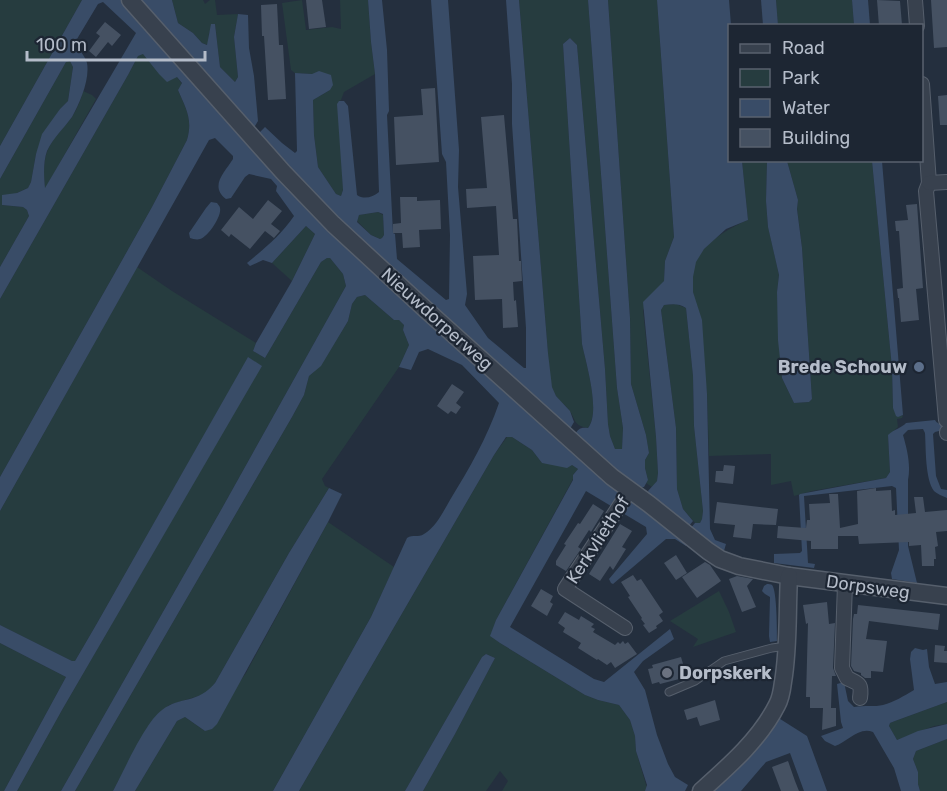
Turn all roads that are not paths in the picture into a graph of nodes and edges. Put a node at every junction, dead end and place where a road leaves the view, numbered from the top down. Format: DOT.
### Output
graph roads {
  1 [pos="130,0"];
  2 [pos="915,0"];
  3 [pos="917,24"];
  4 [pos="923,109"];
  5 [pos="947,182"];
  6 [pos="929,183"];
  7 [pos="947,428"];
  8 [pos="630,490"];
  9 [pos="789,576"];
  10 [pos="552,582"];
  11 [pos="845,584"];
  12 [pos="565,590"];
  13 [pos="947,596"];
  14 [pos="625,628"];
  15 [pos="787,646"];
  16 [pos="669,692"];
  17 [pos="860,698"];
  18 [pos="701,791"];
  1 -- 8 [label="street, Nieuwdorperweg"];
  2 -- 3 [label="street"];
  4 -- 6 [label="street"];
  5 -- 6 [label="street"];
  6 -- 7 [label="street"];
  8 -- 9 [label="street, Nieuwdorperweg"];
  8 -- 12 [label="street, Kerkvliethof"];
  9 -- 11 [label="street, Dorpsweg"];
  9 -- 15 [label="street"];
  10 -- 12 [label="street, Kerkvliethof"];
  11 -- 13 [label="street, Dorpsweg"];
  11 -- 17 [label="street"];
  12 -- 14 [label="street, Kerkvliethof"];
  15 -- 16 [label="lane"];
  15 -- 18 [label="street"];
}
